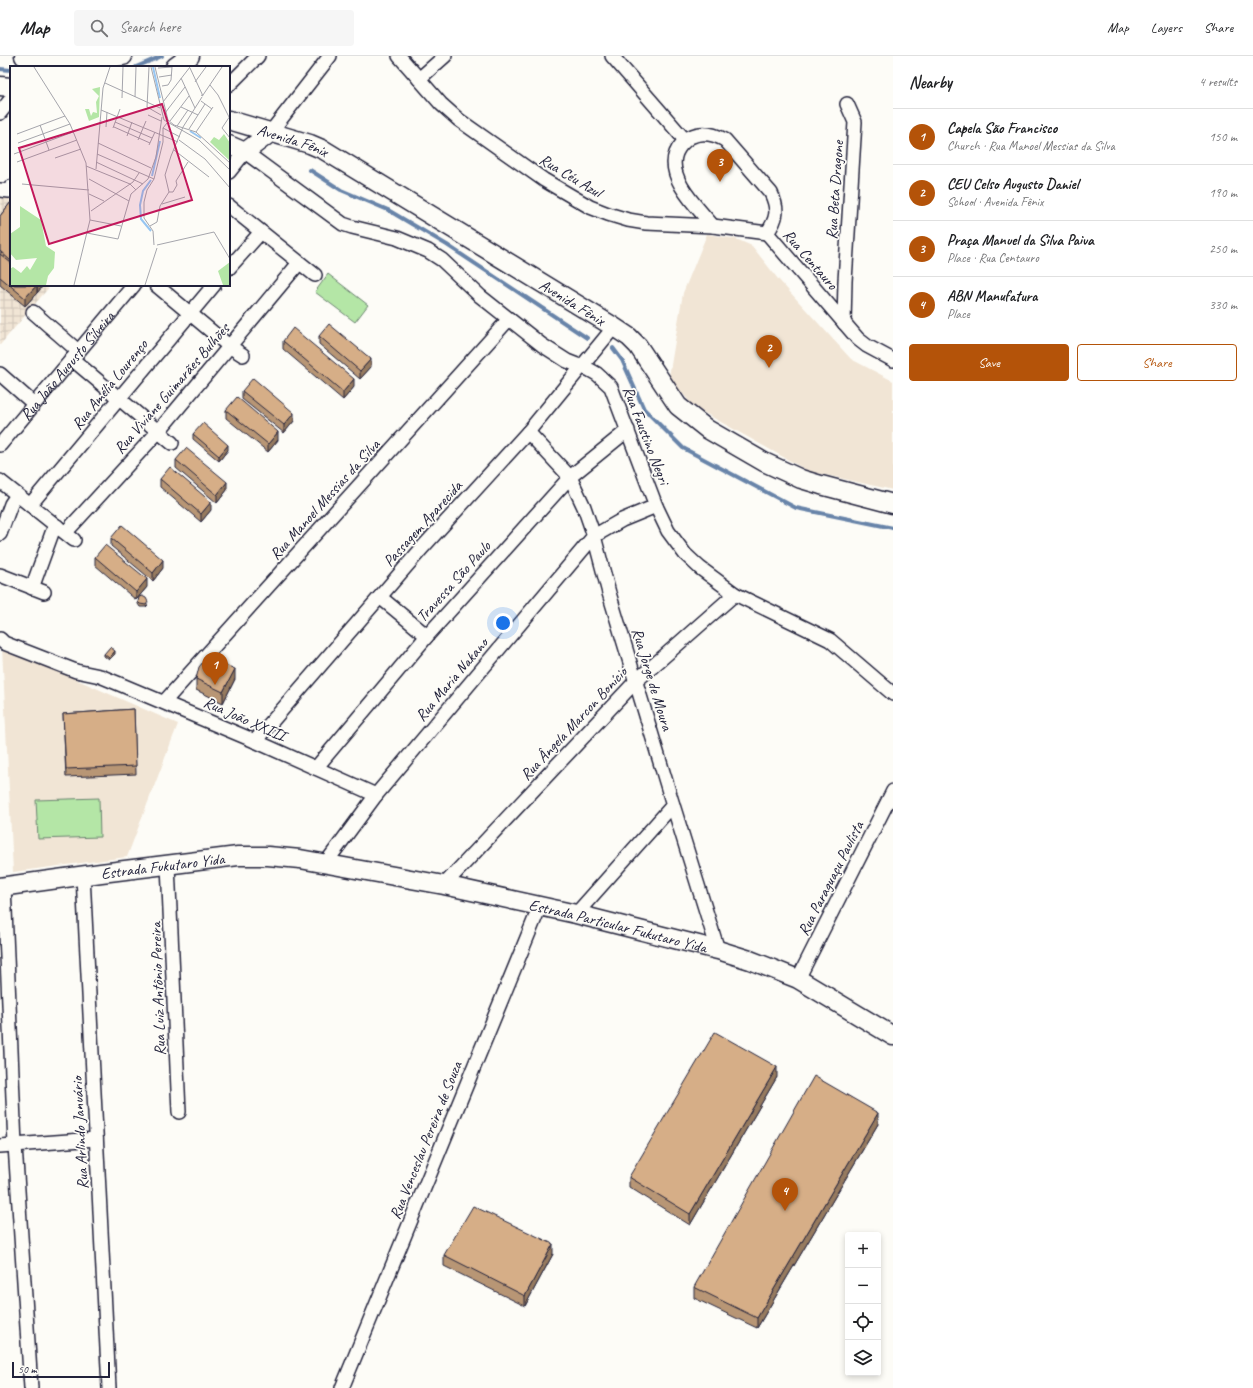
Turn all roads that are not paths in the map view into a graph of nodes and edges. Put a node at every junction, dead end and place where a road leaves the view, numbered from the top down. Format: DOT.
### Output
graph roads {
  1 [pos="24,56"];
  2 [pos="124,56"];
  3 [pos="190,56"];
  4 [pos="258,56"];
  5 [pos="330,56"];
  6 [pos="399,56"];
  7 [pos="445,56"];
  8 [pos="612,56"];
  9 [pos="80,58"];
  10 [pos="176,66"];
  11 [pos="419,79"];
  12 [pos="230,84"];
  13 [pos="0,86"];
  14 [pos="10,87"];
  15 [pos="10,100"];
  16 [pos="847,104"];
  17 [pos="0,112"];
  18 [pos="230,120"];
  19 [pos="270,133"];
  20 [pos="685,140"];
  21 [pos="237,149"];
  22 [pos="230,169"];
  23 [pos="230,207"];
  24 [pos="712,226"];
  25 [pos="261,232"];
  26 [pos="767,234"];
  27 [pos="299,263"];
  28 [pos="230,267"];
  29 [pos="314,275"];
  30 [pos="845,281"];
  31 [pos="133,286"];
  32 [pos="157,286"];
  33 [pos="213,286"];
  34 [pos="828,304"];
  35 [pos="33,312"];
  36 [pos="190,313"];
  37 [pos="509,319"];
  38 [pos="844,323"];
  39 [pos="614,327"];
  40 [pos="229,346"];
  41 [pos="75,355"];
  42 [pos="243,355"];
  43 [pos="893,360"];
  44 [pos="581,367"];
  45 [pos="0,374"];
  46 [pos="119,398"];
  47 [pos="34,404"];
  48 [pos="628,430"];
  49 [pos="158,432"];
  50 [pos="528,432"];
  51 [pos="172,444"];
  52 [pos="0,445"];
  53 [pos="570,477"];
  54 [pos="0,481"];
  55 [pos="17,495"];
  56 [pos="893,504"];
  57 [pos="30,506"];
  58 [pos="656,506"];
  59 [pos="66,533"];
  60 [pos="0,534"];
  61 [pos="594,536"];
  62 [pos="0,576"];
  63 [pos="735,594"];
  64 [pos="380,597"];
  65 [pos="0,635"];
  66 [pos="427,636"];
  67 [pos="0,639"];
  68 [pos="100,676"];
  69 [pos="636,681"];
  70 [pos="893,694"];
  71 [pos="164,702"];
  72 [pos="254,741"];
  73 [pos="316,768"];
  74 [pos="893,791"];
  75 [pos="376,795"];
  76 [pos="673,805"];
  77 [pos="325,864"];
  78 [pos="168,865"];
  79 [pos="83,876"];
  80 [pos="444,885"];
  81 [pos="2,887"];
  82 [pos="540,906"];
  83 [pos="576,914"];
  84 [pos="718,950"];
  85 [pos="798,979"];
  86 [pos="893,1036"];
  87 [pos="179,1112"];
  88 [pos="96,1139"];
  89 [pos="15,1145"];
  90 [pos="0,1146"];
  91 [pos="31,1388"];
  92 [pos="110,1388"];
  93 [pos="342,1388"];
  1 -- 9 [label="street"];
  2 -- 9 [label="street"];
  3 -- 10 [label="street"];
  4 -- 12 [label="street"];
  5 -- 19 [label="street"];
  6 -- 11 [label="street, Rua Céu Azul"];
  7 -- 11 [label="street"];
  8 -- 20 [label="street"];
  11 -- 24 [label="street, Rua Céu Azul"];
  13 -- 14 [label="street"];
  15 -- 17 [label="street"];
  16 -- 30 [label="street, Rua Beta Dragone"];
  18 -- 19 [label="street, Avenida Fênix"];
  19 -- 21 [label="street"];
  19 -- 39 [label="street, Avenida Fênix"];
  20 -- 24 [label="street"];
  20 -- 26 [label="street, Rua Centauro"];
  21 -- 22 [label="street"];
  21 -- 37 [label="street, Rua Faustino Negri"];
  23 -- 25 [label="street"];
  24 -- 26 [label="street, Rua Céu Azul"];
  25 -- 27 [label="street"];
  25 -- 28 [label="street"];
  26 -- 34 [label="street, Rua Centauro"];
  27 -- 29 [label="street"];
  27 -- 40 [label="street, Rua Viviane Guimarães Bulhões"];
  30 -- 34 [label="street"];
  30 -- 38 [label="street, Rua Beta Dragone"];
  31 -- 41 [label="street, Rua João Augusto Silveira"];
  32 -- 36 [label="street"];
  33 -- 36 [label="street, Rua Amélia Lourenço"];
  34 -- 38 [label="street, Rua Centauro"];
  35 -- 41 [label="street"];
  36 -- 40 [label="street"];
  36 -- 46 [label="street, Rua Amélia Lourenço"];
  37 -- 44 [label="street, Rua Faustino Negri"];
  37 -- 71 [label="street, Rua Manoel Messias da Silva"];
  38 -- 43 [label="street, Rua Centauro"];
  39 -- 44 [label="street, Passagem Aparecida"];
  39 -- 56 [label="street, Avenida Fênix"];
  40 -- 42 [label="street"];
  40 -- 49 [label="street, Rua Viviane Guimarães Bulhões"];
  41 -- 46 [label="street"];
  41 -- 47 [label="street, Rua João Augusto Silveira"];
  44 -- 48 [label="street, Rua Faustino Negri"];
  44 -- 50 [label="street, Passagem Aparecida"];
  45 -- 47 [label="street"];
  46 -- 49 [label="street"];
  46 -- 57 [label="street, Rua Amélia Lourenço"];
  47 -- 52 [label="street, Rua João Augusto Silveira"];
  48 -- 53 [label="street, Travessa São Paulo"];
  48 -- 58 [label="street, Rua Faustino Negri"];
  49 -- 51 [label="street"];
  49 -- 59 [label="street, Rua Viviane Guimarães Bulhões"];
  50 -- 53 [label="street, Rua Jorge de Moura"];
  50 -- 64 [label="street, Passagem Aparecida"];
  53 -- 61 [label="street, Rua Jorge de Moura"];
  53 -- 66 [label="street, Travessa São Paulo"];
  54 -- 55 [label="street"];
  55 -- 57 [label="street"];
  55 -- 60 [label="street"];
  57 -- 59 [label="street"];
  58 -- 61 [label="street, Rua Maria Nakano"];
  58 -- 63 [label="street, Rua Faustino Negri"];
  59 -- 62 [label="street, Rua Viviane Guimarães Bulhões"];
  61 -- 69 [label="street, Rua Jorge de Moura"];
  61 -- 75 [label="street, Rua Maria Nakano"];
  63 -- 69 [label="street, Rua Ângela Marcon Bonício"];
  63 -- 70 [label="street, Rua Faustino Negri"];
  64 -- 66 [label="street"];
  64 -- 72 [label="street, Passagem Aparecida"];
  65 -- 68 [label="street, Rua João XXIII"];
  66 -- 73 [label="street, Travessa São Paulo"];
  67 -- 68 [label="street, Rua João XXIII"];
  68 -- 71 [label="street, Rua João XXIII"];
  69 -- 76 [label="street, Rua Jorge de Moura"];
  69 -- 80 [label="street, Rua Ângela Marcon Bonício"];
  71 -- 72 [label="street, Rua João XXIII"];
  72 -- 73 [label="street, Rua João XXIII"];
  73 -- 75 [label="street, Rua João XXIII"];
  74 -- 85 [label="street, Rua Paraguaçu Paulista"];
  75 -- 77 [label="street, Rua Maria Nakano"];
  76 -- 83 [label="street"];
  76 -- 84 [label="street, Rua Jorge de Moura"];
  77 -- 78 [label="street, Estrada Fukutaro Yida"];
  77 -- 80 [label="street, Estrada Particular Fukutaro Yida"];
  78 -- 79 [label="street, Estrada Fukutaro Yida"];
  78 -- 87 [label="street, Rua Luiz Antônio Pereira"];
  79 -- 81 [label="street, Estrada Fukutaro Yida"];
  79 -- 88 [label="street, Rua Arlindo Januário"];
  80 -- 82 [label="street, Estrada Particular Fukutaro Yida"];
  81 -- 89 [label="street"];
  82 -- 83 [label="street, Estrada Particular Fukutaro Yida"];
  82 -- 93 [label="street, Rua Venceslau Pereira de Souza"];
  83 -- 84 [label="street, Estrada Particular Fukutaro Yida"];
  84 -- 85 [label="street, Estrada Particular Fukutaro Yida"];
  85 -- 86 [label="street, Estrada Particular Fukutaro Yida"];
  88 -- 89 [label="street"];
  88 -- 92 [label="street, Rua Arlindo Januário"];
  89 -- 90 [label="street"];
  89 -- 91 [label="street"];
}
